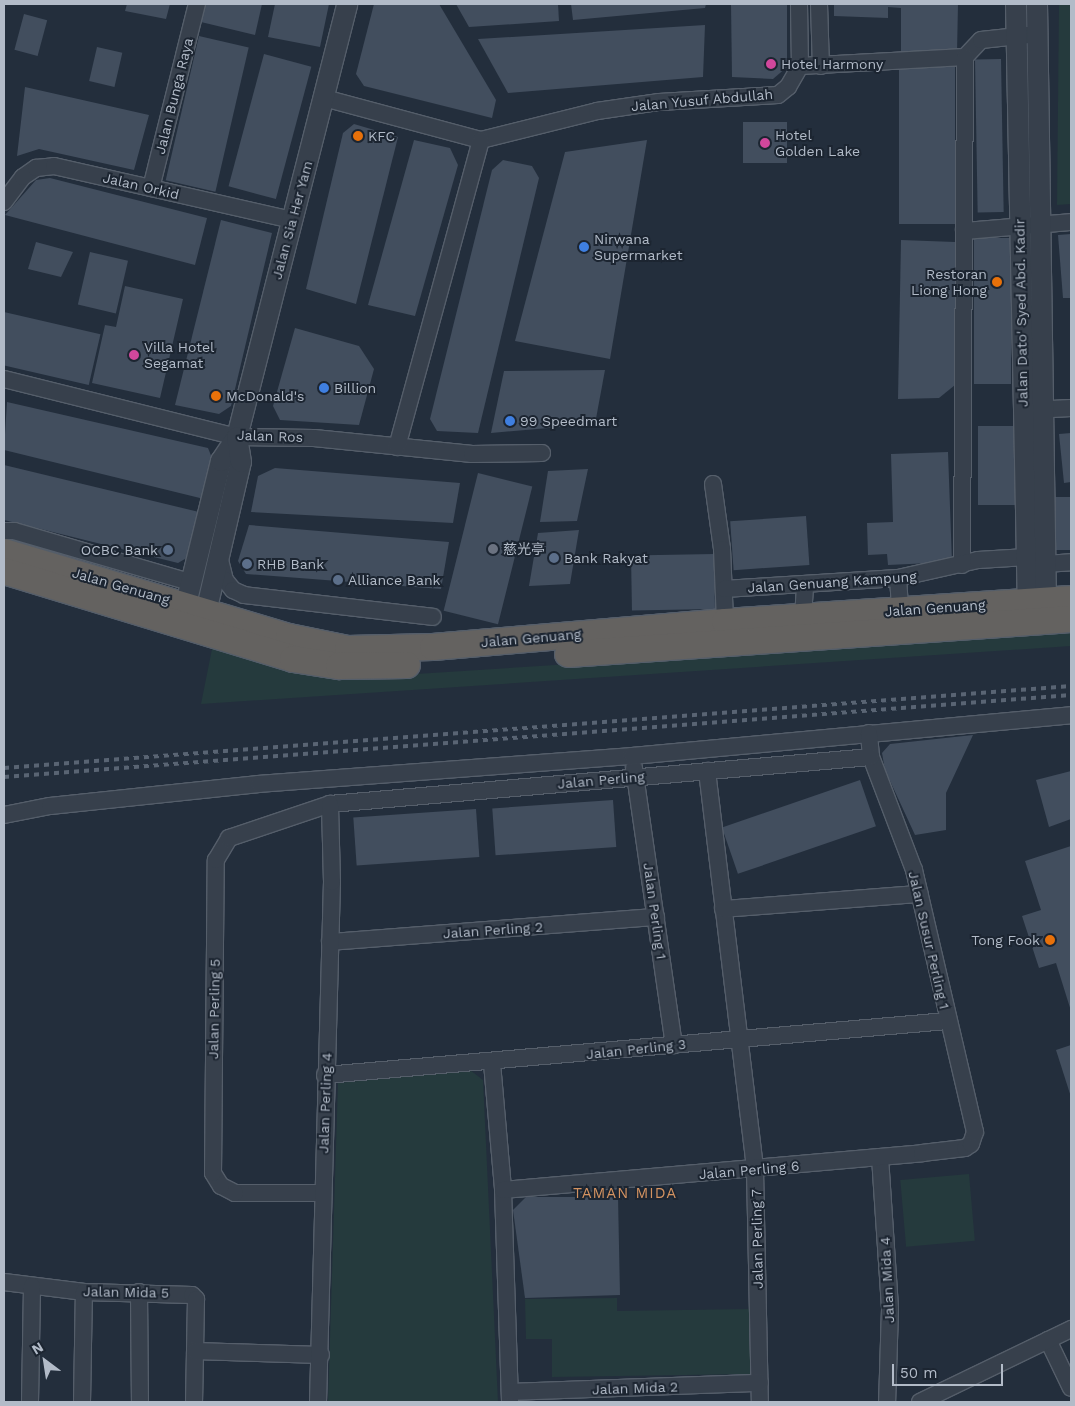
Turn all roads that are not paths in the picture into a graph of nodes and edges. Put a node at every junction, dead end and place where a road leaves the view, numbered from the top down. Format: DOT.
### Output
graph roads {
  1 [pos="196,4"];
  2 [pos="347,4"];
  3 [pos="799,4"];
  4 [pos="819,4"];
  5 [pos="1016,4"];
  6 [pos="1037,4"];
  7 [pos="1037,35"];
  8 [pos="1017,36"];
  9 [pos="965,57"];
  10 [pos="800,66"];
  11 [pos="821,66"];
  12 [pos="324,98"];
  13 [pos="481,140"];
  14 [pos="152,188"];
  15 [pos="4,202"];
  16 [pos="292,220"];
  17 [pos="1071,222"];
  18 [pos="1041,225"];
  19 [pos="1020,226"];
  20 [pos="964,231"];
  21 [pos="4,379"];
  22 [pos="1071,408"];
  23 [pos="1032,410"];
  24 [pos="238,437"];
  25 [pos="398,448"];
  26 [pos="542,452"];
  27 [pos="713,484"];
  28 [pos="4,530"];
  29 [pos="4,552"];
  30 [pos="219,556"];
  31 [pos="1036,560"];
  32 [pos="1071,562"];
  33 [pos="962,565"];
  34 [pos="4,572"];
  35 [pos="898,578"];
  36 [pos="805,585"];
  37 [pos="724,590"];
  38 [pos="1043,606"];
  39 [pos="900,610"];
  40 [pos="194,611"];
  41 [pos="803,616"];
  42 [pos="433,617"];
  43 [pos="1071,619"];
  44 [pos="725,622"];
  45 [pos="1071,715"];
  46 [pos="869,733"];
  47 [pos="632,756"];
  48 [pos="871,757"];
  49 [pos="706,771"];
  50 [pos="636,777"];
  51 [pos="330,804"];
  52 [pos="4,815"];
  53 [pos="919,894"];
  54 [pos="723,909"];
  55 [pos="656,917"];
  56 [pos="330,942"];
  57 [pos="947,1021"];
  58 [pos="739,1039"];
  59 [pos="674,1045"];
  60 [pos="492,1063"];
  61 [pos="325,1075"];
  62 [pos="965,1148"];
  63 [pos="880,1157"];
  64 [pos="755,1170"];
  65 [pos="503,1190"];
  66 [pos="323,1192"];
  67 [pos="4,1282"];
  68 [pos="32,1286"];
  69 [pos="84,1292"];
  70 [pos="139,1292"];
  71 [pos="1071,1329"];
  72 [pos="1048,1340"];
  73 [pos="195,1351"];
  74 [pos="321,1355"];
  75 [pos="760,1383"];
  76 [pos="1071,1388"];
  77 [pos="510,1397"];
  78 [pos="30,1402"];
  79 [pos="82,1402"];
  80 [pos="140,1402"];
  81 [pos="194,1402"];
  82 [pos="318,1402"];
  83 [pos="760,1402"];
  84 [pos="886,1402"];
  85 [pos="920,1402"];
  1 -- 14 [label="street, Jalan Bunga Raya"];
  2 -- 12 [label="street, Jalan Sia Her Yam"];
  3 -- 10 [label="street"];
  4 -- 11 [label="street"];
  5 -- 8 [label="street, Jalan Dato' Syed Abd. Kadir"];
  6 -- 7 [label="street, Jalan Dato' Syed Abd. Kadir"];
  7 -- 8 [label="street"];
  7 -- 18 [label="street, Jalan Dato' Syed Abd. Kadir"];
  8 -- 9 [label="street"];
  8 -- 19 [label="street, Jalan Dato' Syed Abd. Kadir"];
  9 -- 11 [label="street"];
  9 -- 20 [label="street"];
  10 -- 11 [label="street"];
  10 -- 13 [label="street, Jalan Yusuf Abdullah"];
  12 -- 13 [label="street, Jalan Yusuf Abdullah"];
  12 -- 16 [label="street, Jalan Sia Her Yam"];
  13 -- 25 [label="street"];
  14 -- 15 [label="street, Jalan Orkid"];
  14 -- 16 [label="street, Jalan Orkid"];
  16 -- 24 [label="street, Jalan Sia Her Yam"];
  17 -- 18 [label="street"];
  18 -- 19 [label="street"];
  18 -- 23 [label="street, Jalan Dato' Syed Abd. Kadir"];
  19 -- 20 [label="street"];
  19 -- 23 [label="street, Jalan Dato' Syed Abd. Kadir"];
  20 -- 33 [label="street"];
  21 -- 24 [label="street, Jalan Ros"];
  22 -- 23 [label="street"];
  23 -- 31 [label="street, Jalan Dato' Syed Abd. Kadir"];
  24 -- 25 [label="street, Jalan Ros"];
  24 -- 30 [label="street, Jalan Sia Her Yam"];
  24 -- 40 [label="street, Jalan Sia Her Yam"];
  25 -- 26 [label="street, Jalan Ros"];
  27 -- 37 [label="street"];
  28 -- 40 [label="street"];
  29 -- 40 [label="highway, Jalan Genuang"];
  30 -- 40 [label="street, Jalan Sia Her Yam"];
  30 -- 42 [label="street"];
  31 -- 32 [label="street, Jalan Genuang Kampung"];
  31 -- 33 [label="street, Jalan Genuang Kampung"];
  31 -- 38 [label="street, Jalan Dato' Syed Abd. Kadir"];
  33 -- 35 [label="street, Jalan Genuang Kampung"];
  34 -- 40 [label="highway, Jalan Genuang"];
  35 -- 36 [label="street, Jalan Genuang Kampung"];
  35 -- 39 [label="street"];
  36 -- 37 [label="street, Jalan Genuang Kampung"];
  36 -- 41 [label="street"];
  37 -- 44 [label="street"];
  38 -- 39 [label="highway, Jalan Genuang"];
  38 -- 40 [label="highway, Jalan Genuang"];
  38 -- 43 [label="highway, Jalan Genuang"];
  39 -- 41 [label="highway, Jalan Genuang"];
  40 -- 44 [label="highway, Jalan Genuang"];
  41 -- 44 [label="highway, Jalan Genuang"];
  45 -- 46 [label="street"];
  46 -- 47 [label="street"];
  46 -- 48 [label="street, Jalan Susur Perling 1"];
  47 -- 50 [label="street, Jalan Perling 1"];
  47 -- 52 [label="street"];
  48 -- 49 [label="street, Jalan Perling"];
  48 -- 53 [label="street, Jalan Susur Perling 1"];
  49 -- 50 [label="street, Jalan Perling"];
  49 -- 54 [label="street, Jalan Perling 7"];
  50 -- 51 [label="street, Jalan Perling"];
  50 -- 55 [label="street, Jalan Perling 1"];
  51 -- 56 [label="street, Jalan Perling 4"];
  51 -- 66 [label="street, Jalan Perling 5"];
  53 -- 54 [label="street"];
  53 -- 57 [label="street, Jalan Susur Perling 1"];
  54 -- 58 [label="street, Jalan Perling 7"];
  55 -- 56 [label="street, Jalan Perling 2"];
  55 -- 59 [label="street, Jalan Perling 1"];
  56 -- 61 [label="street, Jalan Perling 4"];
  57 -- 58 [label="street, Jalan Perling 3"];
  57 -- 62 [label="street, Jalan Susur Perling 1"];
  58 -- 59 [label="street, Jalan Perling 3"];
  58 -- 64 [label="street, Jalan Perling 7"];
  59 -- 60 [label="street, Jalan Perling 3"];
  60 -- 61 [label="street, Jalan Perling 3"];
  60 -- 65 [label="street"];
  61 -- 66 [label="street, Jalan Perling 4"];
  62 -- 63 [label="street, Jalan Perling 6"];
  63 -- 64 [label="street, Jalan Perling 6"];
  63 -- 84 [label="street, Jalan Mida 4"];
  64 -- 65 [label="street, Jalan Perling 6"];
  64 -- 75 [label="street, Jalan Perling 7"];
  65 -- 77 [label="street"];
  66 -- 74 [label="street, Jalan Perling 4"];
  67 -- 68 [label="street, Jalan Mida 5"];
  68 -- 69 [label="street, Jalan Mida 5"];
  68 -- 78 [label="street"];
  69 -- 70 [label="street, Jalan Mida 5"];
  69 -- 79 [label="street"];
  70 -- 73 [label="street, Jalan Mida 5"];
  70 -- 80 [label="street"];
  71 -- 72 [label="street"];
  72 -- 76 [label="street"];
  72 -- 85 [label="street"];
  73 -- 74 [label="street"];
  73 -- 81 [label="street"];
  74 -- 82 [label="street, Jalan Perling 4"];
  75 -- 77 [label="street, Jalan Mida 2"];
  75 -- 83 [label="street, Jalan Perling 7"];
}
